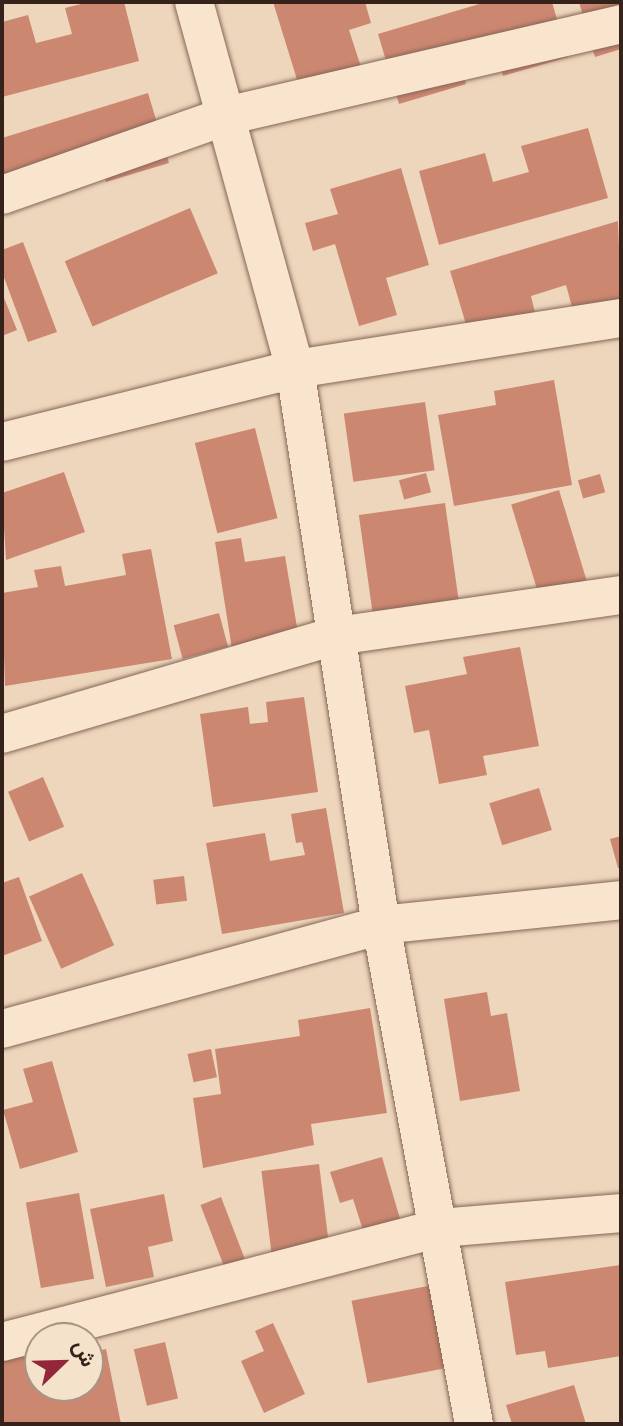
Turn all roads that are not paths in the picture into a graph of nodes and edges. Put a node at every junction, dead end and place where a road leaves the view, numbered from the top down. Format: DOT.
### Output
graph roads {
  1 [pos="194,2"];
  2 [pos="621,24"];
  3 [pos="226,116"];
  4 [pos="2,195"];
  5 [pos="621,318"];
  6 [pos="295,369"];
  7 [pos="2,442"];
  8 [pos="621,595"];
  9 [pos="336,636"];
  10 [pos="2,734"];
  11 [pos="621,900"];
  12 [pos="381,925"];
  13 [pos="2,1029"];
  14 [pos="621,1213"];
  15 [pos="440,1228"];
  16 [pos="2,1342"];
  17 [pos="474,1424"];
  1 -- 3 [label="street"];
  2 -- 3 [label="street"];
  3 -- 4 [label="street"];
  3 -- 6 [label="street"];
  5 -- 6 [label="street"];
  6 -- 7 [label="street"];
  6 -- 9 [label="street"];
  8 -- 9 [label="street"];
  9 -- 10 [label="street"];
  9 -- 12 [label="street"];
  11 -- 12 [label="street"];
  12 -- 13 [label="street"];
  12 -- 15 [label="street"];
  14 -- 15 [label="street"];
  15 -- 16 [label="street"];
  15 -- 17 [label="street"];
}
